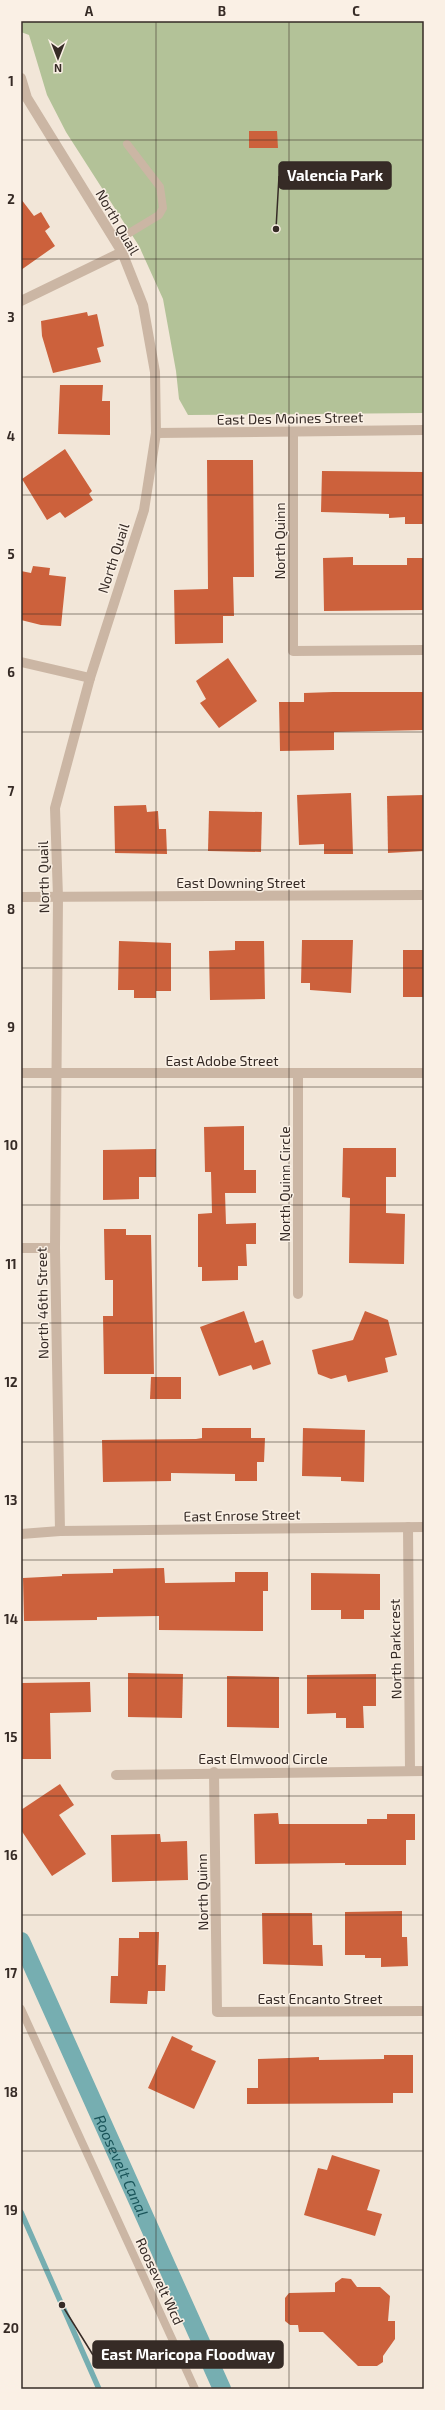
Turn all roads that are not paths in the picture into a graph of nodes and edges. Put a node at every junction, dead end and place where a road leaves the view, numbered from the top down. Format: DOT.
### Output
graph roads {
  1 [pos="21,78"];
  2 [pos="128,144"];
  3 [pos="116,242"];
  4 [pos="122,252"];
  5 [pos="21,301"];
  6 [pos="424,430"];
  7 [pos="293,432"];
  8 [pos="156,433"];
  9 [pos="424,650"];
  10 [pos="21,662"];
  11 [pos="90,678"];
  12 [pos="424,895"];
  13 [pos="21,897"];
  14 [pos="58,897"];
  15 [pos="21,1073"];
  16 [pos="424,1073"];
  17 [pos="57,1074"];
  18 [pos="298,1074"];
  19 [pos="21,1248"];
  20 [pos="55,1248"];
  21 [pos="298,1294"];
  22 [pos="408,1527"];
  23 [pos="424,1527"];
  24 [pos="60,1531"];
  25 [pos="21,1534"];
  26 [pos="410,1771"];
  27 [pos="424,1771"];
  28 [pos="214,1772"];
  29 [pos="116,1775"];
  30 [pos="21,2009"];
  31 [pos="424,2011"];
  32 [pos="217,2012"];
  33 [pos="195,2389"];
  1 -- 3 [label="street, North Quail"];
  2 -- 3 [label="lane"];
  3 -- 4 [label="street, North Quail"];
  4 -- 5 [label="street"];
  4 -- 8 [label="street, North Quail"];
  6 -- 7 [label="street, East Des Moines Street"];
  7 -- 8 [label="street, East Des Moines Street"];
  7 -- 9 [label="street, North Quinn"];
  8 -- 11 [label="street, North Quail"];
  10 -- 11 [label="street"];
  11 -- 14 [label="street, North Quail"];
  12 -- 14 [label="street, East Downing Street"];
  13 -- 14 [label="street, East Downing Street"];
  14 -- 17 [label="street, North Quail"];
  15 -- 17 [label="street, East Adobe Street"];
  16 -- 18 [label="street, East Adobe Street"];
  17 -- 18 [label="street, East Adobe Street"];
  17 -- 20 [label="street, North 46th Street"];
  18 -- 21 [label="street, North Quinn Circle"];
  19 -- 20 [label="street"];
  20 -- 24 [label="street, North 46th Street"];
  22 -- 23 [label="street, East Enrose Street"];
  22 -- 24 [label="street, East Enrose Street"];
  22 -- 26 [label="street, North Parkcrest"];
  24 -- 25 [label="street, East Enrose Street"];
  26 -- 27 [label="street, East Elmwood Circle"];
  26 -- 28 [label="street, East Elmwood Circle"];
  28 -- 29 [label="street, East Elmwood Circle"];
  28 -- 32 [label="street, North Quinn"];
  30 -- 33 [label="lane, Roosevelt Wcd"];
  31 -- 32 [label="street, East Encanto Street"];
}
